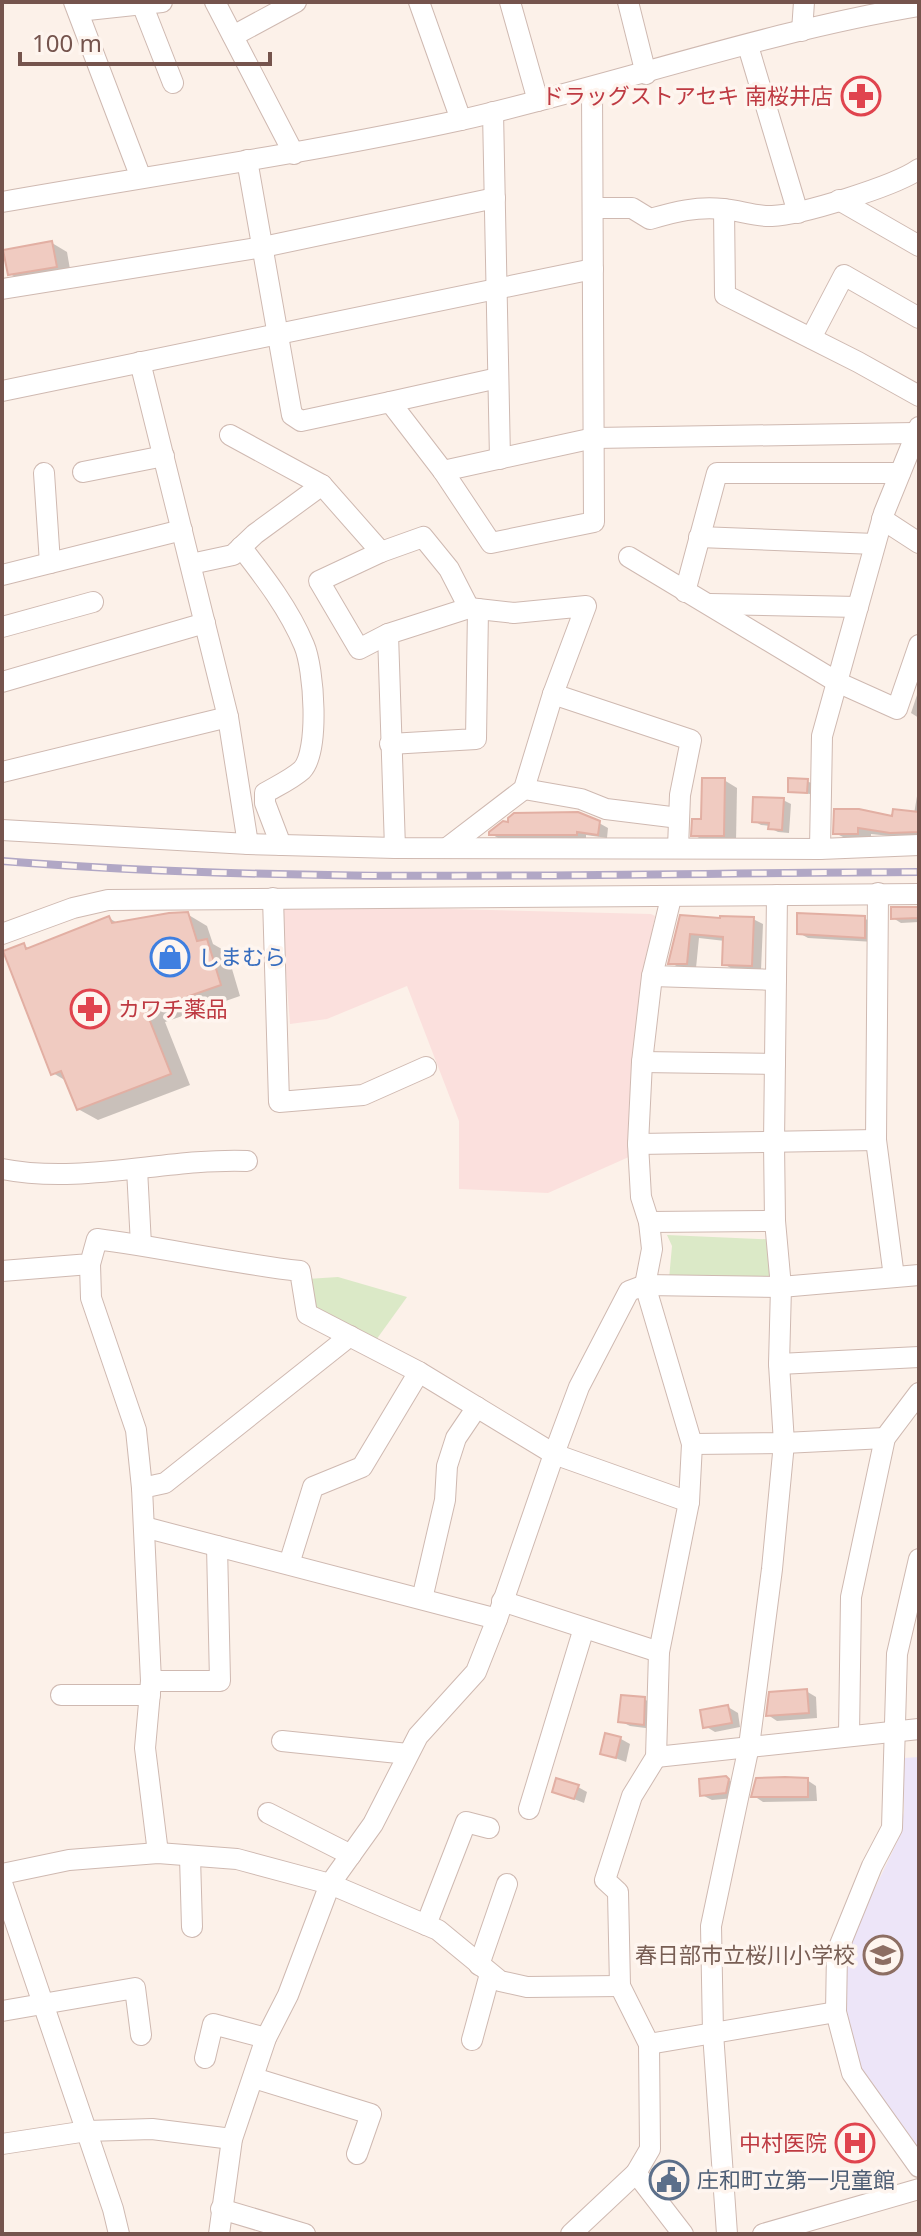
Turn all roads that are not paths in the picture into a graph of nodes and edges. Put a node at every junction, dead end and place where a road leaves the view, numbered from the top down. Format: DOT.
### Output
graph roads {
  1 [pos="215,2"];
  2 [pos="296,2"];
  3 [pos="419,2"];
  4 [pos="510,2"];
  5 [pos="628,2"];
  6 [pos="804,2"];
  7 [pos="152,3"];
  8 [pos="76,6"];
  9 [pos="919,6"];
  10 [pos="802,31"];
  11 [pos="233,36"];
  12 [pos="748,46"];
  13 [pos="646,74"];
  14 [pos="173,83"];
  15 [pos="592,89"];
  16 [pos="538,101"];
  17 [pos="493,112"];
  18 [pos="461,120"];
  19 [pos="294,154"];
  20 [pos="247,160"];
  21 [pos="918,172"];
  22 [pos="141,178"];
  23 [pos="495,198"];
  24 [pos="839,200"];
  25 [pos="2,202"];
  26 [pos="593,208"];
  27 [pos="724,209"];
  28 [pos="798,213"];
  29 [pos="919,246"];
  30 [pos="263,247"];
  31 [pos="593,269"];
  32 [pos="2,289"];
  33 [pos="496,289"];
  34 [pos="919,318"];
  35 [pos="279,333"];
  36 [pos="811,338"];
  37 [pos="140,362"];
  38 [pos="498,378"];
  39 [pos="2,391"];
  40 [pos="919,396"];
  41 [pos="390,402"];
  42 [pos="917,430"];
  43 [pos="230,435"];
  44 [pos="594,438"];
  45 [pos="164,456"];
  46 [pos="500,459"];
  47 [pos="443,471"];
  48 [pos="83,472"];
  49 [pos="44,473"];
  50 [pos="900,473"];
  51 [pos="322,485"];
  52 [pos="882,519"];
  53 [pos="182,530"];
  54 [pos="699,537"];
  55 [pos="919,543"];
  56 [pos="875,544"];
  57 [pos="241,547"];
  58 [pos="381,552"];
  59 [pos="629,557"];
  60 [pos="50,563"];
  61 [pos="191,564"];
  62 [pos="2,575"];
  63 [pos="685,592"];
  64 [pos="93,602"];
  65 [pos="706,604"];
  66 [pos="858,607"];
  67 [pos="474,608"];
  68 [pos="205,623"];
  69 [pos="2,627"];
  70 [pos="388,634"];
  71 [pos="919,645"];
  72 [pos="2,682"];
  73 [pos="837,682"];
  74 [pos="553,694"];
  75 [pos="228,717"];
  76 [pos="390,744"];
  77 [pos="2,772"];
  78 [pos="524,789"];
  79 [pos="679,818"];
  80 [pos="2,830"];
  81 [pos="248,844"];
  82 [pos="281,845"];
  83 [pos="919,845"];
  84 [pos="395,848"];
  85 [pos="447,848"];
  86 [pos="678,848"];
  87 [pos="820,849"];
  88 [pos="878,893"];
  89 [pos="919,894"];
  90 [pos="777,895"];
  91 [pos="273,898"];
  92 [pos="671,898"];
  93 [pos="2,934"];
  94 [pos="652,976"];
  95 [pos="776,980"];
  96 [pos="642,1062"];
  97 [pos="775,1064"];
  98 [pos="426,1067"];
  99 [pos="876,1140"];
  100 [pos="774,1143"];
  101 [pos="638,1144"];
  102 [pos="247,1161"];
  103 [pos="2,1169"];
  104 [pos="137,1169"];
  105 [pos="775,1221"];
  106 [pos="649,1222"];
  107 [pos="141,1245"];
  108 [pos="90,1264"];
  109 [pos="2,1271"];
  110 [pos="919,1275"];
  111 [pos="894,1277"];
  112 [pos="645,1285"];
  113 [pos="781,1287"];
  114 [pos="350,1336"];
  115 [pos="919,1357"];
  116 [pos="779,1364"];
  117 [pos="419,1372"];
  118 [pos="919,1393"];
  119 [pos="477,1407"];
  120 [pos="885,1438"];
  121 [pos="784,1443"];
  122 [pos="692,1444"];
  123 [pos="554,1454"];
  124 [pos="142,1488"];
  125 [pos="689,1502"];
  126 [pos="144,1527"];
  127 [pos="217,1546"];
  128 [pos="289,1564"];
  129 [pos="918,1572"];
  130 [pos="422,1599"];
  131 [pos="500,1610"];
  132 [pos="584,1628"];
  133 [pos="659,1652"];
  134 [pos="150,1688"];
  135 [pos="61,1695"];
  136 [pos="919,1729"];
  137 [pos="893,1730"];
  138 [pos="849,1735"];
  139 [pos="282,1741"];
  140 [pos="749,1746"];
  141 [pos="408,1754"];
  142 [pos="656,1757"];
  143 [pos="529,1809"];
  144 [pos="268,1813"];
  145 [pos="489,1828"];
  146 [pos="158,1853"];
  147 [pos="351,1855"];
  148 [pos="190,1857"];
  149 [pos="2,1874"];
  150 [pos="2,1883"];
  151 [pos="330,1884"];
  152 [pos="507,1884"];
  153 [pos="426,1925"];
  154 [pos="192,1927"];
  155 [pos="485,1969"];
  156 [pos="620,1986"];
  157 [pos="44,2005"];
  158 [pos="2,2011"];
  159 [pos="836,2012"];
  160 [pos="713,2033"];
  161 [pos="141,2035"];
  162 [pos="266,2038"];
  163 [pos="472,2040"];
  164 [pos="649,2044"];
  165 [pos="205,2058"];
  166 [pos="254,2078"];
  167 [pos="87,2131"];
  168 [pos="232,2139"];
  169 [pos="2,2144"];
  170 [pos="357,2154"];
  171 [pos="919,2167"];
  172 [pos="636,2173"];
  173 [pos="919,2189"];
  174 [pos="221,2209"];
  175 [pos="119,2234"];
  176 [pos="219,2234"];
  177 [pos="305,2234"];
  178 [pos="571,2234"];
  179 [pos="683,2234"];
  180 [pos="727,2234"];
  181 [pos="763,2234"];
  1 -- 11 [label="street"];
  2 -- 11 [label="street"];
  3 -- 18 [label="street"];
  4 -- 16 [label="street"];
  5 -- 13 [label="street"];
  6 -- 10 [label="street"];
  7 -- 8 [label="street"];
  7 -- 14 [label="street"];
  8 -- 22 [label="street"];
  9 -- 10 [label="street"];
  10 -- 12 [label="street"];
  11 -- 19 [label="street"];
  12 -- 13 [label="street"];
  12 -- 28 [label="street"];
  13 -- 15 [label="street"];
  15 -- 16 [label="street"];
  15 -- 26 [label="street"];
  16 -- 17 [label="street"];
  17 -- 18 [label="street"];
  17 -- 23 [label="street"];
  18 -- 19 [label="street"];
  19 -- 20 [label="street"];
  20 -- 22 [label="street"];
  20 -- 30 [label="street"];
  21 -- 24 [label="street"];
  22 -- 25 [label="street"];
  23 -- 30 [label="street"];
  23 -- 33 [label="street"];
  24 -- 28 [label="street"];
  24 -- 29 [label="street"];
  26 -- 27 [label="street"];
  26 -- 31 [label="street"];
  27 -- 28 [label="street"];
  27 -- 36 [label="street"];
  30 -- 32 [label="street"];
  30 -- 35 [label="street"];
  31 -- 33 [label="street"];
  31 -- 44 [label="street"];
  33 -- 35 [label="street"];
  33 -- 38 [label="street"];
  34 -- 36 [label="street"];
  35 -- 37 [label="street"];
  35 -- 41 [label="street"];
  36 -- 40 [label="street"];
  37 -- 39 [label="street"];
  37 -- 45 [label="street"];
  38 -- 41 [label="street"];
  38 -- 46 [label="street"];
  41 -- 47 [label="street"];
  42 -- 44 [label="street"];
  42 -- 50 [label="street"];
  43 -- 51 [label="street"];
  44 -- 46 [label="street"];
  44 -- 47 [label="street"];
  45 -- 48 [label="street"];
  45 -- 53 [label="street"];
  46 -- 47 [label="street"];
  49 -- 60 [label="street"];
  50 -- 52 [label="street"];
  50 -- 54 [label="street"];
  51 -- 57 [label="street"];
  51 -- 58 [label="street"];
  52 -- 55 [label="street"];
  52 -- 56 [label="street"];
  53 -- 60 [label="street"];
  53 -- 61 [label="street"];
  54 -- 56 [label="street"];
  54 -- 63 [label="street"];
  56 -- 66 [label="street"];
  57 -- 61 [label="street"];
  57 -- 82 [label="street"];
  58 -- 67 [label="street"];
  58 -- 70 [label="street"];
  59 -- 63 [label="street"];
  60 -- 62 [label="street"];
  61 -- 68 [label="street"];
  63 -- 65 [label="street"];
  64 -- 69 [label="street"];
  65 -- 66 [label="street"];
  65 -- 73 [label="street"];
  66 -- 73 [label="street"];
  67 -- 70 [label="street"];
  67 -- 74 [label="street"];
  67 -- 76 [label="street"];
  68 -- 72 [label="street"];
  68 -- 75 [label="street"];
  70 -- 76 [label="street"];
  71 -- 73 [label="street"];
  73 -- 87 [label="street"];
  74 -- 78 [label="street"];
  74 -- 79 [label="street"];
  75 -- 77 [label="street"];
  75 -- 81 [label="street"];
  76 -- 84 [label="street"];
  78 -- 79 [label="street"];
  78 -- 85 [label="street"];
  79 -- 86 [label="street"];
  80 -- 81 [label="street"];
  81 -- 82 [label="street"];
  82 -- 84 [label="street"];
  83 -- 87 [label="street"];
  84 -- 85 [label="street"];
  85 -- 86 [label="street"];
  86 -- 87 [label="street"];
  88 -- 89 [label="street"];
  88 -- 90 [label="street"];
  88 -- 99 [label="street"];
  90 -- 92 [label="street"];
  90 -- 95 [label="street"];
  91 -- 92 [label="street"];
  91 -- 93 [label="street"];
  91 -- 98 [label="street"];
  92 -- 94 [label="street"];
  94 -- 95 [label="street"];
  94 -- 96 [label="street"];
  95 -- 97 [label="street"];
  96 -- 97 [label="street"];
  96 -- 101 [label="street"];
  97 -- 100 [label="street"];
  99 -- 100 [label="street"];
  99 -- 111 [label="street"];
  100 -- 101 [label="street"];
  100 -- 105 [label="street"];
  101 -- 106 [label="street"];
  102 -- 104 [label="street"];
  103 -- 104 [label="street"];
  104 -- 107 [label="street"];
  105 -- 106 [label="street"];
  105 -- 113 [label="street"];
  106 -- 112 [label="street"];
  107 -- 108 [label="street"];
  107 -- 114 [label="street"];
  108 -- 109 [label="street"];
  108 -- 124 [label="street"];
  110 -- 111 [label="street"];
  111 -- 113 [label="street"];
  112 -- 113 [label="street"];
  112 -- 122 [label="street"];
  112 -- 123 [label="street"];
  113 -- 116 [label="street"];
  114 -- 117 [label="street"];
  114 -- 124 [label="street"];
  115 -- 116 [label="street"];
  116 -- 121 [label="street"];
  117 -- 119 [label="street"];
  117 -- 128 [label="street"];
  118 -- 120 [label="street"];
  119 -- 123 [label="street"];
  119 -- 130 [label="street"];
  120 -- 121 [label="street"];
  120 -- 138 [label="street"];
  121 -- 122 [label="street"];
  121 -- 140 [label="street"];
  122 -- 125 [label="street"];
  123 -- 125 [label="street"];
  123 -- 131 [label="street"];
  124 -- 126 [label="street"];
  125 -- 133 [label="street"];
  126 -- 127 [label="street"];
  126 -- 134 [label="street"];
  127 -- 128 [label="street"];
  127 -- 134 [label="street"];
  128 -- 130 [label="street"];
  129 -- 137 [label="street"];
  130 -- 131 [label="street"];
  131 -- 132 [label="street"];
  131 -- 141 [label="street"];
  132 -- 133 [label="street"];
  132 -- 143 [label="street"];
  133 -- 142 [label="street"];
  134 -- 135 [label="street"];
  134 -- 146 [label="street"];
  136 -- 137 [label="street"];
  137 -- 138 [label="street"];
  137 -- 159 [label="street"];
  138 -- 140 [label="street"];
  139 -- 141 [label="street"];
  140 -- 142 [label="street"];
  140 -- 160 [label="street"];
  141 -- 147 [label="street"];
  142 -- 156 [label="street"];
  144 -- 147 [label="street"];
  145 -- 153 [label="street"];
  146 -- 148 [label="street"];
  146 -- 149 [label="street"];
  147 -- 151 [label="street"];
  148 -- 151 [label="street"];
  148 -- 154 [label="street"];
  150 -- 157 [label="street"];
  151 -- 153 [label="street"];
  151 -- 162 [label="street"];
  152 -- 155 [label="street"];
  153 -- 155 [label="street"];
  155 -- 156 [label="street"];
  155 -- 163 [label="street"];
  156 -- 164 [label="street"];
  157 -- 158 [label="street"];
  157 -- 161 [label="street"];
  157 -- 167 [label="street"];
  159 -- 160 [label="street"];
  159 -- 171 [label="street"];
  160 -- 164 [label="street"];
  160 -- 180 [label="street"];
  162 -- 165 [label="street"];
  162 -- 166 [label="street"];
  164 -- 172 [label="street"];
  166 -- 168 [label="street"];
  166 -- 170 [label="street"];
  167 -- 168 [label="street"];
  167 -- 169 [label="street"];
  167 -- 175 [label="street"];
  168 -- 174 [label="street"];
  172 -- 178 [label="street"];
  172 -- 179 [label="street"];
  173 -- 181 [label="street"];
  174 -- 176 [label="street"];
  174 -- 177 [label="street"];
}
